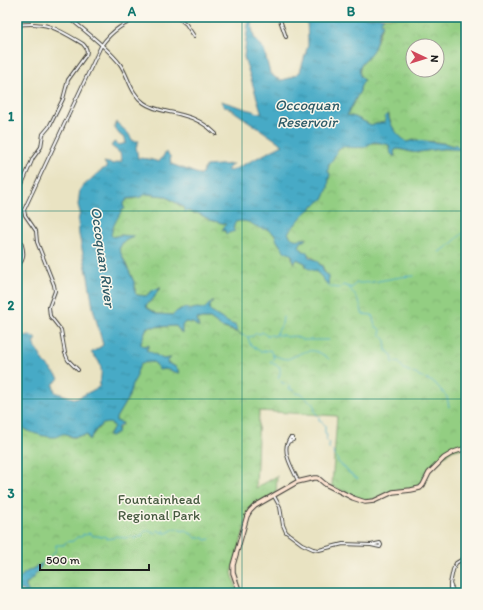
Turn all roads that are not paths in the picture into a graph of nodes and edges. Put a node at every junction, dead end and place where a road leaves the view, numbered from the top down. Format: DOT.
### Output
graph roads {
  1 [pos="68,17"];
  2 [pos="144,17"];
  3 [pos="177,17"];
  4 [pos="279,17"];
  5 [pos="17,25"];
  6 [pos="194,36"];
  7 [pos="286,37"];
  8 [pos="101,46"];
  9 [pos="216,134"];
  10 [pos="17,196"];
  11 [pos="17,233"];
  12 [pos="17,266"];
  13 [pos="78,370"];
  14 [pos="288,442"];
  15 [pos="466,448"];
  16 [pos="298,481"];
  17 [pos="274,496"];
  18 [pos="371,545"];
  19 [pos="466,557"];
  20 [pos="450,584"];
  21 [pos="240,593"];
  22 [pos="450,593"];
  23 [pos="454,593"];
  1 -- 8 [label="street"];
  2 -- 8 [label="street"];
  3 -- 6 [label="street"];
  4 -- 7 [label="street"];
  5 -- 10 [label="street"];
  8 -- 9 [label="street"];
  8 -- 13 [label="street"];
  11 -- 12 [label="street"];
  14 -- 16 [label="street"];
  15 -- 16 [label="street"];
  16 -- 17 [label="street"];
  17 -- 18 [label="street"];
  17 -- 21 [label="street"];
  19 -- 20 [label="street"];
  20 -- 22 [label="street"];
  20 -- 23 [label="street"];
}
